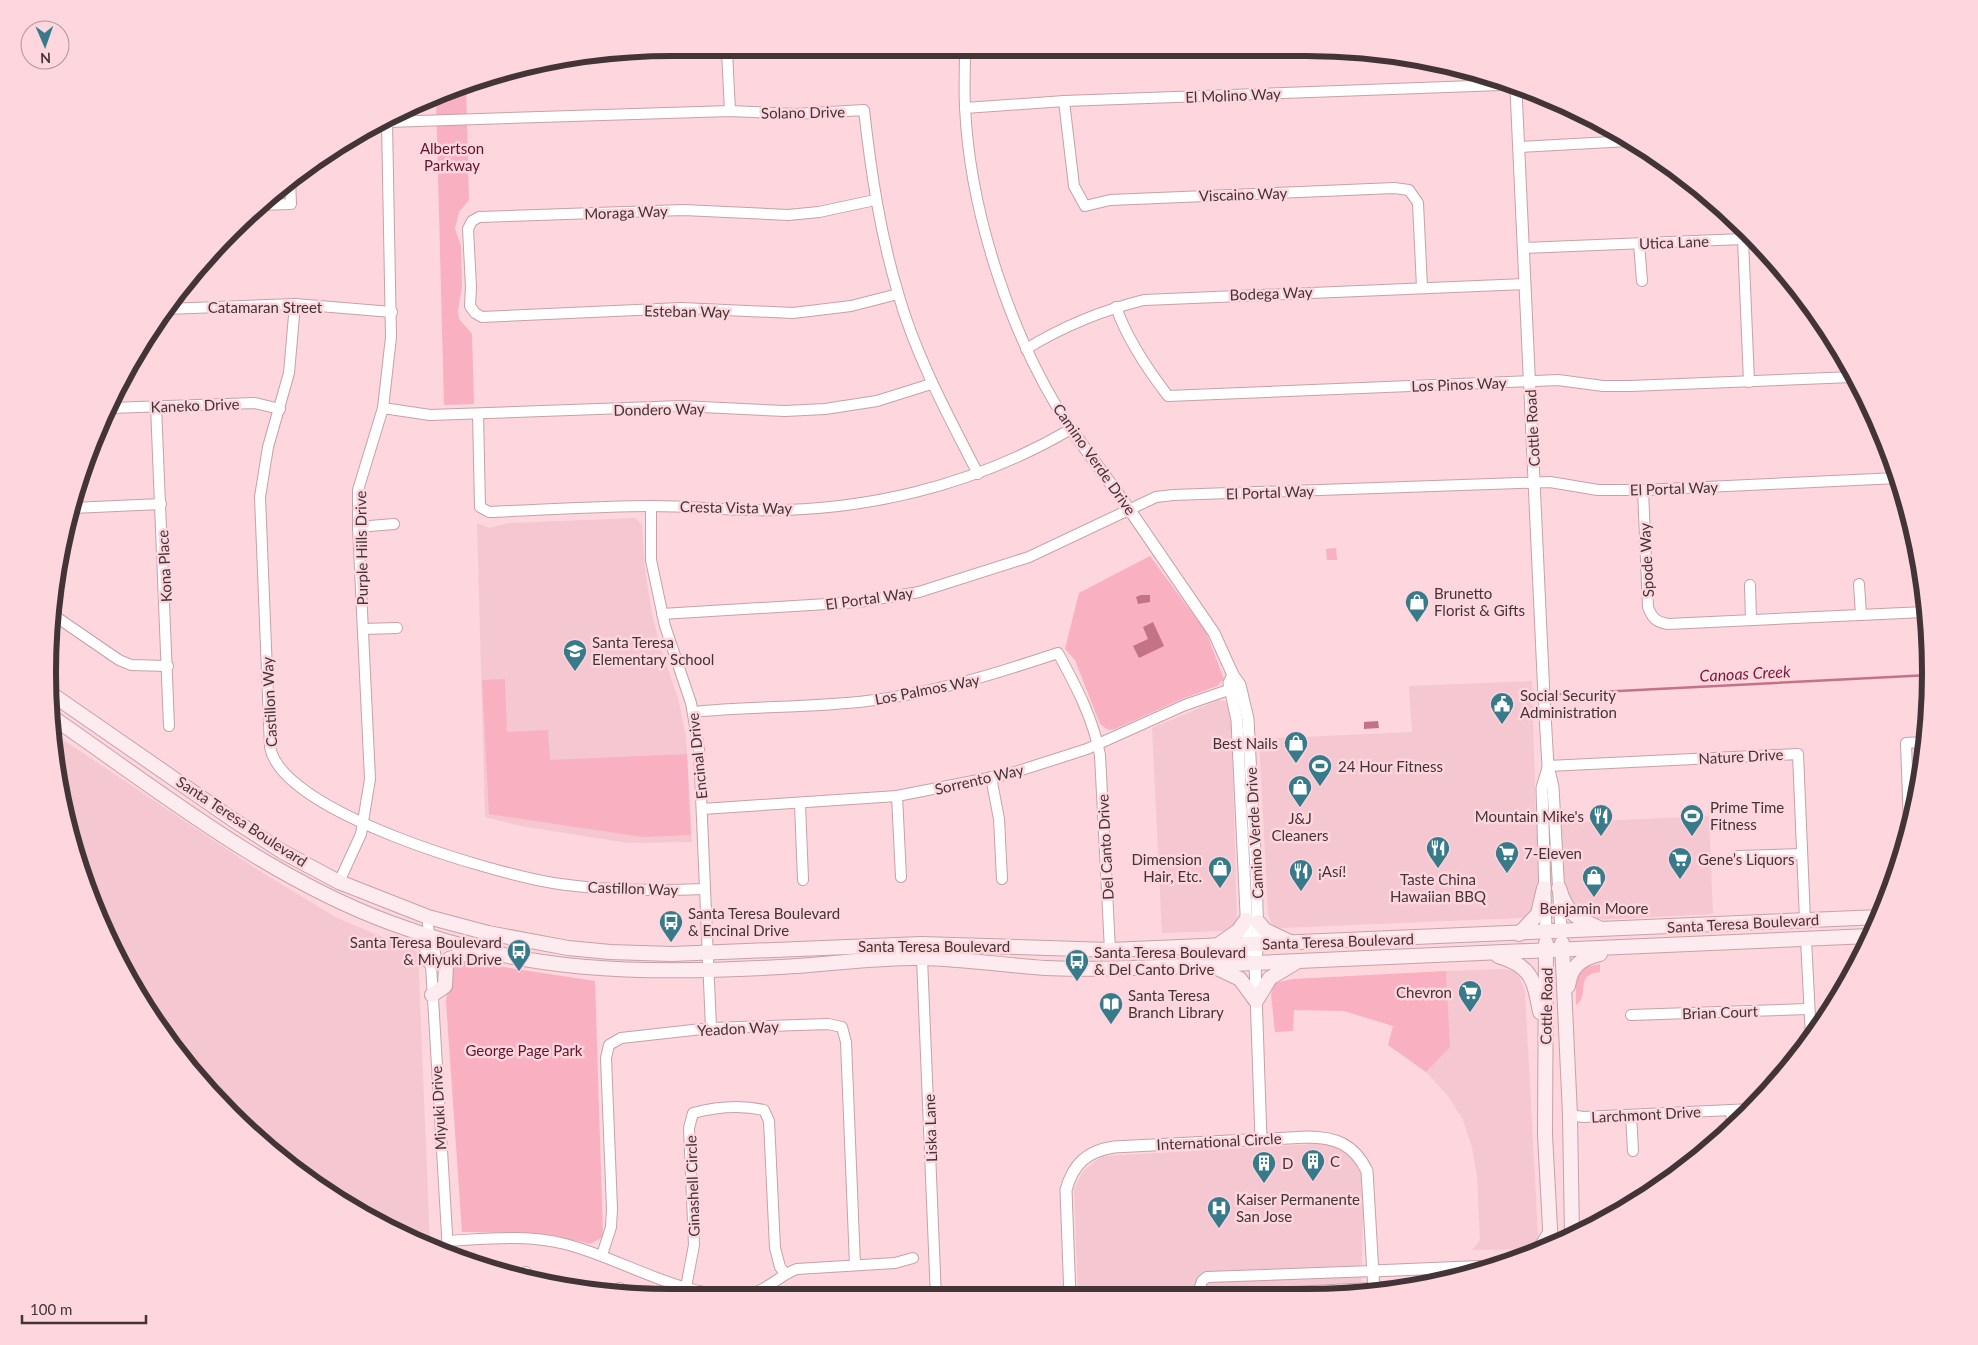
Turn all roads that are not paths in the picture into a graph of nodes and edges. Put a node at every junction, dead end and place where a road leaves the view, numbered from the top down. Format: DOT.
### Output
graph roads {
  1 [pos="727,56"];
  2 [pos="964,56"];
  3 [pos="1492,85"];
  4 [pos="1516,94"];
  5 [pos="1064,101"];
  6 [pos="965,108"];
  7 [pos="730,111"];
  8 [pos="397,122"];
  9 [pos="387,127"];
  10 [pos="1620,142"];
  11 [pos="1519,147"];
  12 [pos="290,189"];
  13 [pos="875,200"];
  14 [pos="271,205"];
  15 [pos="1639,243"];
  16 [pos="1523,248"];
  17 [pos="1642,281"];
  18 [pos="1525,284"];
  19 [pos="1422,287"];
  20 [pos="898,294"];
  21 [pos="295,304"];
  22 [pos="1116,306"];
  23 [pos="176,309"];
  24 [pos="392,312"];
  25 [pos="474,313"];
  26 [pos="1026,349"];
  27 [pos="1846,377"];
  28 [pos="1530,381"];
  29 [pos="1749,382"];
  30 [pos="932,384"];
  31 [pos="156,406"];
  32 [pos="116,408"];
  33 [pos="383,408"];
  34 [pos="280,409"];
  35 [pos="478,414"];
  36 [pos="1071,429"];
  37 [pos="978,474"];
  38 [pos="1890,478"];
  39 [pos="1534,482"];
  40 [pos="1643,490"];
  41 [pos="161,504"];
  42 [pos="651,506"];
  43 [pos="79,508"];
  44 [pos="1129,509"];
  45 [pos="394,524"];
  46 [pos="358,527"];
  47 [pos="1859,584"];
  48 [pos="1750,585"];
  49 [pos="1918,612"];
  50 [pos="662,614"];
  51 [pos="1861,615"];
  52 [pos="59,619"];
  53 [pos="1751,620"];
  54 [pos="397,628"];
  55 [pos="363,629"];
  56 [pos="168,666"];
  57 [pos="1235,683"];
  58 [pos="57,698"];
  59 [pos="693,712"];
  60 [pos="59,721"];
  61 [pos="169,726"];
  62 [pos="1917,743"];
  63 [pos="1098,744"];
  64 [pos="1548,766"];
  65 [pos="991,778"];
  66 [pos="897,796"];
  67 [pos="1908,801"];
  68 [pos="800,804"];
  69 [pos="702,809"];
  70 [pos="363,823"];
  71 [pos="1802,854"];
  72 [pos="1738,856"];
  73 [pos="902,877"];
  74 [pos="1002,879"];
  75 [pos="803,880"];
  76 [pos="339,882"];
  77 [pos="1544,888"];
  78 [pos="1559,888"];
  79 [pos="705,889"];
  80 [pos="428,917"];
  81 [pos="1871,917"];
  82 [pos="1805,920"];
  83 [pos="1252,921"];
  84 [pos="1868,924"];
  85 [pos="1602,930"];
  86 [pos="1561,932"];
  87 [pos="1546,933"];
  88 [pos="1519,934"];
  89 [pos="430,936"];
  90 [pos="1862,936"];
  91 [pos="1806,938"];
  92 [pos="1290,943"];
  93 [pos="1253,944"];
  94 [pos="1215,947"];
  95 [pos="1620,948"];
  96 [pos="478,950"];
  97 [pos="1110,950"];
  98 [pos="1546,951"];
  99 [pos="1562,951"];
  100 [pos="708,952"];
  101 [pos="1490,954"];
  102 [pos="922,958"];
  103 [pos="1298,962"];
  104 [pos="1255,964"];
  105 [pos="1212,966"];
  106 [pos="709,971"];
  107 [pos="432,995"];
  108 [pos="1256,1001"];
  109 [pos="1808,1009"];
  110 [pos="1565,1010"];
  111 [pos="1631,1015"];
  112 [pos="1810,1026"];
  113 [pos="711,1028"];
  114 [pos="1545,1036"];
  115 [pos="1731,1110"];
  116 [pos="1739,1110"];
  117 [pos="1570,1115"];
  118 [pos="1631,1115"];
  119 [pos="1731,1117"];
  120 [pos="1262,1139"];
  121 [pos="1633,1151"];
  122 [pos="1572,1228"];
  123 [pos="1551,1237"];
  124 [pos="447,1246"];
  125 [pos="602,1255"];
  126 [pos="913,1258"];
  127 [pos="855,1264"];
  128 [pos="1468,1267"];
  129 [pos="1373,1271"];
  130 [pos="785,1273"];
  131 [pos="1374,1284"];
  132 [pos="680,1289"];
  133 [pos="687,1289"];
  134 [pos="761,1289"];
  135 [pos="936,1289"];
  136 [pos="1070,1289"];
  137 [pos="1201,1289"];
  1 -- 7 [label="street"];
  2 -- 6 [label="street, Camino Verde Drive"];
  3 -- 5 [label="street, El Molino Way"];
  4 -- 11 [label="street, Cottle Road"];
  5 -- 6 [label="street, El Molino Way"];
  5 -- 19 [label="street, Viscaino Way"];
  6 -- 26 [label="street, Camino Verde Drive"];
  7 -- 8 [label="street, Solano Drive"];
  7 -- 13 [label="street, Solano Drive"];
  9 -- 24 [label="street, Purple Hills Drive"];
  10 -- 11 [label="street"];
  11 -- 16 [label="street, Cottle Road"];
  12 -- 14 [label="street"];
  13 -- 20 [label="street, Solano Drive"];
  13 -- 25 [label="street, Moraga Way"];
  15 -- 16 [label="street, Utica Lane"];
  15 -- 17 [label="street"];
  15 -- 29 [label="street, Utica Lane"];
  16 -- 18 [label="street, Cottle Road"];
  18 -- 19 [label="street, Bodega Way"];
  18 -- 28 [label="street, Cottle Road"];
  19 -- 22 [label="street, Bodega Way"];
  20 -- 25 [label="street, Esteban Way"];
  20 -- 30 [label="street, Solano Drive"];
  21 -- 23 [label="street, Catamaran Street"];
  21 -- 24 [label="street, Catamaran Street"];
  21 -- 34 [label="street, Castillon Way"];
  22 -- 26 [label="street, Bodega Way"];
  22 -- 28 [label="street, Los Pinos Way"];
  24 -- 33 [label="street, Purple Hills Drive"];
  26 -- 36 [label="street, Camino Verde Drive"];
  27 -- 29 [label="street, Los Pinos Way"];
  28 -- 29 [label="street, Los Pinos Way"];
  28 -- 39 [label="street, Cottle Road"];
  30 -- 35 [label="street, Dondero Way"];
  30 -- 37 [label="street, Solano Drive"];
  31 -- 32 [label="street, Kaneko Drive"];
  31 -- 34 [label="street, Kaneko Drive"];
  31 -- 41 [label="street, Kona Place"];
  33 -- 35 [label="street, Dondero Way"];
  33 -- 46 [label="street, Purple Hills Drive"];
  34 -- 70 [label="street, Castillon Way"];
  35 -- 42 [label="street, Cresta Vista Way"];
  36 -- 37 [label="street, Cresta Vista Way"];
  36 -- 44 [label="street, Camino Verde Drive"];
  37 -- 42 [label="street, Cresta Vista Way"];
  38 -- 40 [label="street, El Portal Way"];
  39 -- 40 [label="street, El Portal Way"];
  39 -- 44 [label="street, El Portal Way"];
  39 -- 64 [label="street, Cottle Road"];
  40 -- 53 [label="street, Spode Way"];
  41 -- 43 [label="street"];
  41 -- 56 [label="street, Kona Place"];
  42 -- 50 [label="street, Encinal Drive"];
  44 -- 50 [label="street, El Portal Way"];
  44 -- 57 [label="street, Camino Verde Drive"];
  45 -- 46 [label="street"];
  46 -- 55 [label="street, Purple Hills Drive"];
  47 -- 51 [label="street"];
  48 -- 53 [label="street"];
  49 -- 51 [label="street, Spode Way"];
  50 -- 59 [label="street, Encinal Drive"];
  51 -- 53 [label="street, Spode Way"];
  52 -- 56 [label="street"];
  54 -- 55 [label="street"];
  55 -- 70 [label="street, Purple Hills Drive"];
  56 -- 61 [label="street, Kona Place"];
  57 -- 63 [label="street, Sorrento Way"];
  57 -- 83 [label="street, Camino Verde Drive"];
  58 -- 76 [label="main road, Santa Teresa Boulevard"];
  59 -- 63 [label="street, Los Palmos Way"];
  59 -- 69 [label="street, Encinal Drive"];
  60 -- 89 [label="main road, Santa Teresa Boulevard"];
  62 -- 67 [label="street"];
  63 -- 65 [label="street, Sorrento Way"];
  63 -- 97 [label="street, Del Canto Drive"];
  64 -- 71 [label="street, Nature Drive"];
  64 -- 77 [label="street, Cottle Road"];
  64 -- 78 [label="street, Cottle Road"];
  65 -- 66 [label="street, Sorrento Way"];
  65 -- 74 [label="street"];
  66 -- 68 [label="street, Sorrento Way"];
  66 -- 73 [label="street"];
  68 -- 69 [label="street, Sorrento Way"];
  68 -- 75 [label="street"];
  69 -- 79 [label="street, Encinal Drive"];
  70 -- 76 [label="street, Purple Hills Drive"];
  70 -- 79 [label="street, Castillon Way"];
  71 -- 72 [label="street"];
  71 -- 82 [label="street, Nature Drive"];
  76 -- 80 [label="main road, Santa Teresa Boulevard"];
  77 -- 87 [label="street, Cottle Road"];
  77 -- 88 [label="main road"];
  78 -- 85 [label="main road"];
  78 -- 86 [label="street, Cottle Road"];
  79 -- 100 [label="street, Encinal Drive"];
  80 -- 89 [label="street, Miyuki Drive"];
  80 -- 100 [label="main road, Santa Teresa Boulevard"];
  81 -- 82 [label="main road, Santa Teresa Boulevard"];
  82 -- 85 [label="main road, Santa Teresa Boulevard"];
  83 -- 92 [label="main road"];
  83 -- 93 [label="street, Camino Verde Drive"];
  83 -- 94 [label="main road"];
  84 -- 91 [label="main road"];
  85 -- 86 [label="main road, Santa Teresa Boulevard"];
  86 -- 87 [label="main road, Santa Teresa Boulevard"];
  86 -- 99 [label="main road, Cottle Road"];
  87 -- 88 [label="main road, Santa Teresa Boulevard"];
  87 -- 98 [label="main road, Cottle Road"];
  88 -- 92 [label="main road, Santa Teresa Boulevard"];
  89 -- 96 [label="main road, Santa Teresa Boulevard"];
  89 -- 107 [label="street, Miyuki Drive"];
  90 -- 91 [label="main road, Santa Teresa Boulevard"];
  91 -- 95 [label="main road, Santa Teresa Boulevard"];
  91 -- 109 [label="street"];
  92 -- 93 [label="main road, Santa Teresa Boulevard"];
  93 -- 94 [label="main road, Santa Teresa Boulevard"];
  93 -- 104 [label="street, Camino Verde Drive"];
  94 -- 97 [label="main road, Santa Teresa Boulevard"];
  95 -- 99 [label="main road, Santa Teresa Boulevard"];
  95 -- 110 [label="main road"];
  96 -- 106 [label="main road, Santa Teresa Boulevard"];
  96 -- 107 [label="main road"];
  97 -- 100 [label="main road, Santa Teresa Boulevard"];
  98 -- 99 [label="main road, Santa Teresa Boulevard"];
  98 -- 101 [label="main road, Santa Teresa Boulevard"];
  98 -- 114 [label="main road, Cottle Road"];
  99 -- 110 [label="main road, Cottle Road"];
  100 -- 106 [label="street, Encinal Drive"];
  101 -- 103 [label="main road, Santa Teresa Boulevard"];
  101 -- 114 [label="main road"];
  102 -- 105 [label="main road, Santa Teresa Boulevard"];
  102 -- 106 [label="main road, Santa Teresa Boulevard"];
  102 -- 135 [label="street, Liska Lane"];
  103 -- 104 [label="main road, Santa Teresa Boulevard"];
  103 -- 108 [label="main road"];
  104 -- 105 [label="main road, Santa Teresa Boulevard"];
  104 -- 108 [label="street, Camino Verde Drive"];
  105 -- 108 [label="main road"];
  106 -- 113 [label="street, Encinal Drive"];
  107 -- 124 [label="street, Miyuki Drive"];
  108 -- 120 [label="street, Camino Verde Drive"];
  109 -- 111 [label="street, Brian Court"];
  109 -- 112 [label="street"];
  110 -- 117 [label="main road, Cottle Road"];
  113 -- 125 [label="street, Yeadon Way"];
  113 -- 127 [label="street, Yeadon Way"];
  114 -- 123 [label="main road, Cottle Road"];
  115 -- 116 [label="street, Larchmont Drive"];
  115 -- 118 [label="street, Larchmont Drive"];
  115 -- 119 [label="street"];
  117 -- 118 [label="street, Larchmont Drive"];
  117 -- 122 [label="main road, Cottle Road"];
  118 -- 121 [label="street"];
  120 -- 129 [label="street, International Circle"];
  120 -- 136 [label="street, International Circle"];
  124 -- 125 [label="street"];
  125 -- 132 [label="street"];
  126 -- 127 [label="street"];
  127 -- 130 [label="street"];
  128 -- 129 [label="street"];
  129 -- 131 [label="street, International Circle"];
  129 -- 137 [label="street"];
  130 -- 133 [label="street, Ginashell Circle"];
  130 -- 134 [label="street"];
}
